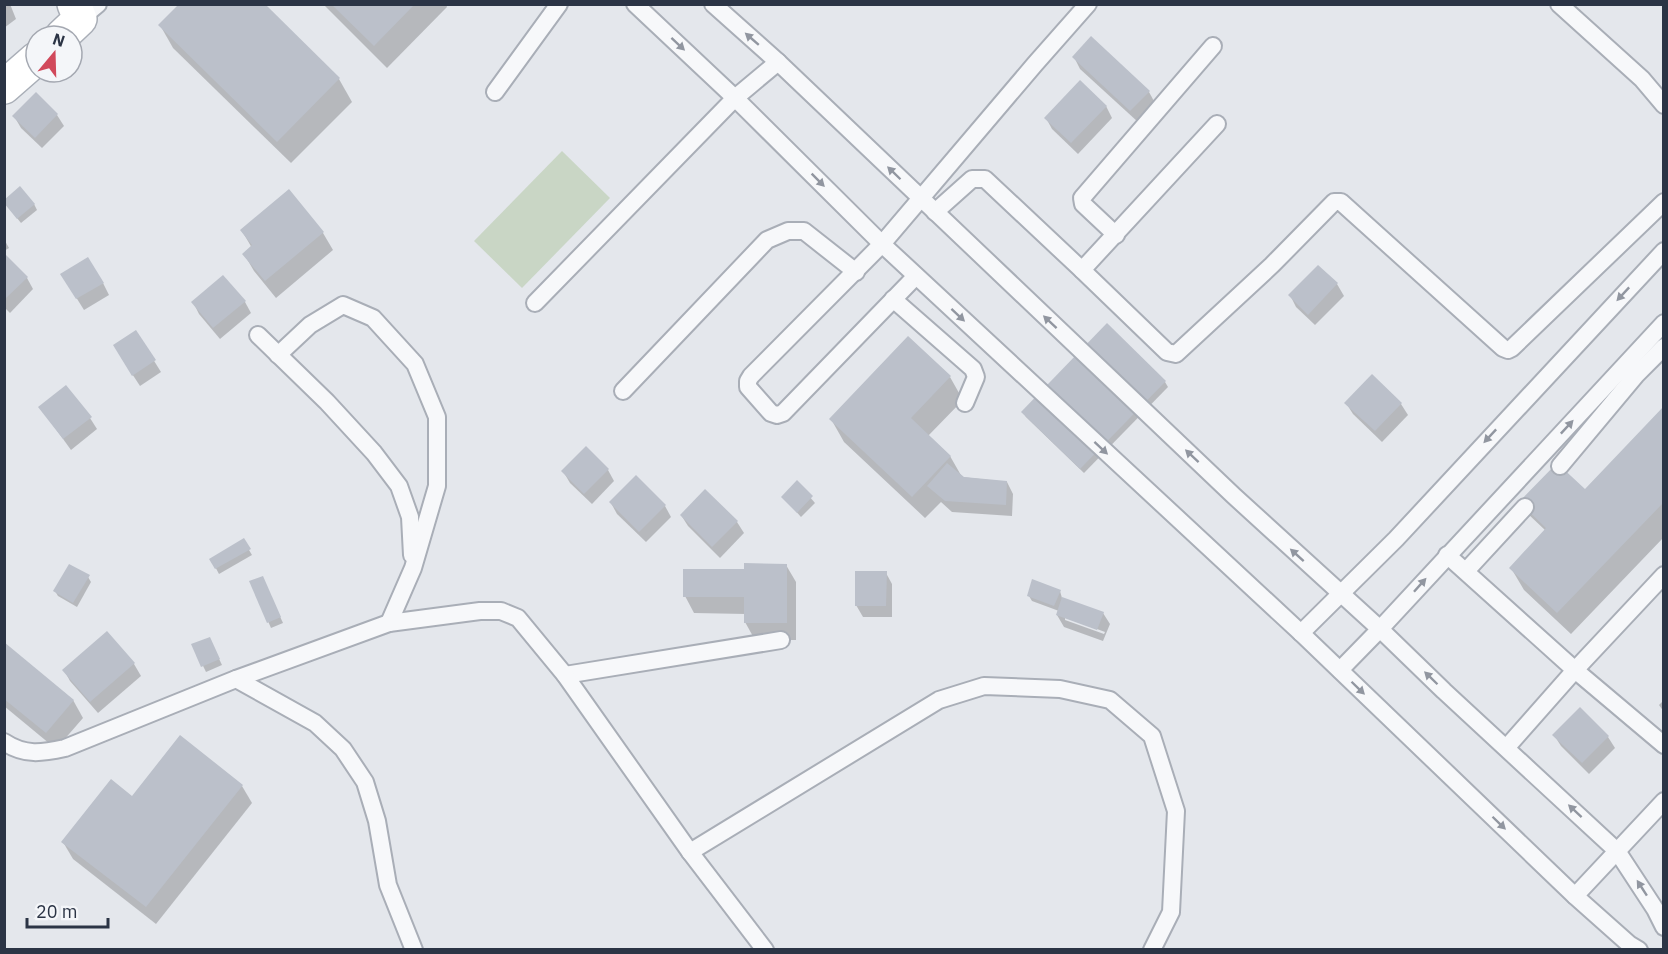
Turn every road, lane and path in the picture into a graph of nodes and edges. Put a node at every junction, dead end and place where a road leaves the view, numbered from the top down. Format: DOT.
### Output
graph roads {
  1 [pos="559,4"];
  2 [pos="635,4"];
  3 [pos="713,4"];
  4 [pos="1088,4"];
  5 [pos="1559,4"];
  6 [pos="1213,46"];
  7 [pos="777,62"];
  8 [pos="24,70"];
  9 [pos="4,87"];
  10 [pos="495,92"];
  11 [pos="735,98"];
  12 [pos="1664,105"];
  13 [pos="1217,124"];
  14 [pos="921,199"];
  15 [pos="1664,202"];
  16 [pos="935,212"];
  17 [pos="1116,235"];
  18 [pos="882,244"];
  19 [pos="1664,251"];
  20 [pos="1082,270"];
  21 [pos="856,272"];
  22 [pos="916,276"];
  23 [pos="894,299"];
  24 [pos="535,303"];
  25 [pos="1664,323"];
  26 [pos="258,335"];
  27 [pos="1664,346"];
  28 [pos="278,355"];
  29 [pos="622,391"];
  30 [pos="965,403"];
  31 [pos="1560,466"];
  32 [pos="1525,507"];
  33 [pos="1447,555"];
  34 [pos="413,568"];
  35 [pos="1466,571"];
  36 [pos="1664,575"];
  37 [pos="1341,594"];
  38 [pos="389,623"];
  39 [pos="1380,629"];
  40 [pos="1301,633"];
  41 [pos="781,640"];
  42 [pos="1340,670"];
  43 [pos="1575,670"];
  44 [pos="565,675"];
  45 [pos="236,680"];
  46 [pos="4,742"];
  47 [pos="1664,745"];
  48 [pos="1507,747"];
  49 [pos="1664,801"];
  50 [pos="1617,850"];
  51 [pos="690,852"];
  52 [pos="1575,896"];
  53 [pos="1664,927"];
  54 [pos="414,950"];
  55 [pos="765,950"];
  56 [pos="1152,950"];
  57 [pos="1639,950"];
  1 -- 10 [label="lane"];
  2 -- 11 [label="lane, one-way"];
  7 -- 3 [label="lane, one-way"];
  4 -- 14 [label="lane"];
  5 -- 12 [label="lane"];
  6 -- 17 [label="lane"];
  7 -- 11 [label="lane"];
  14 -- 7 [label="lane, one-way"];
  8 -- 9 [label="main road"];
  11 -- 18 [label="lane, one-way"];
  11 -- 24 [label="lane"];
  13 -- 17 [label="lane"];
  14 -- 16 [label="lane"];
  14 -- 18 [label="lane"];
  15 -- 20 [label="lane"];
  16 -- 20 [label="lane"];
  37 -- 16 [label="lane, one-way"];
  17 -- 20 [label="lane"];
  18 -- 21 [label="lane"];
  18 -- 22 [label="lane"];
  19 -- 37 [label="lane, one-way"];
  21 -- 23 [label="lane"];
  21 -- 29 [label="lane"];
  22 -- 23 [label="lane"];
  22 -- 40 [label="lane, one-way"];
  23 -- 30 [label="lane"];
  33 -- 25 [label="lane, one-way"];
  26 -- 28 [label="lane"];
  27 -- 31 [label="lane"];
  28 -- 34 [label="lane"];
  28 -- 34 [label="lane"];
  32 -- 35 [label="lane"];
  33 -- 35 [label="lane"];
  39 -- 33 [label="lane, one-way"];
  34 -- 38 [label="lane"];
  35 -- 43 [label="lane"];
  36 -- 43 [label="lane"];
  37 -- 39 [label="lane"];
  37 -- 40 [label="lane"];
  38 -- 44 [label="lane"];
  38 -- 45 [label="lane"];
  39 -- 42 [label="lane"];
  48 -- 39 [label="lane, one-way"];
  40 -- 42 [label="lane"];
  41 -- 44 [label="lane"];
  42 -- 52 [label="lane, one-way"];
  43 -- 47 [label="lane"];
  43 -- 48 [label="lane"];
  44 -- 51 [label="lane"];
  45 -- 46 [label="lane"];
  45 -- 54 [label="lane"];
  50 -- 48 [label="lane, one-way"];
  49 -- 50 [label="lane"];
  50 -- 52 [label="lane"];
  53 -- 50 [label="lane, one-way"];
  51 -- 55 [label="lane"];
  51 -- 56 [label="lane"];
  52 -- 57 [label="lane"];
}
